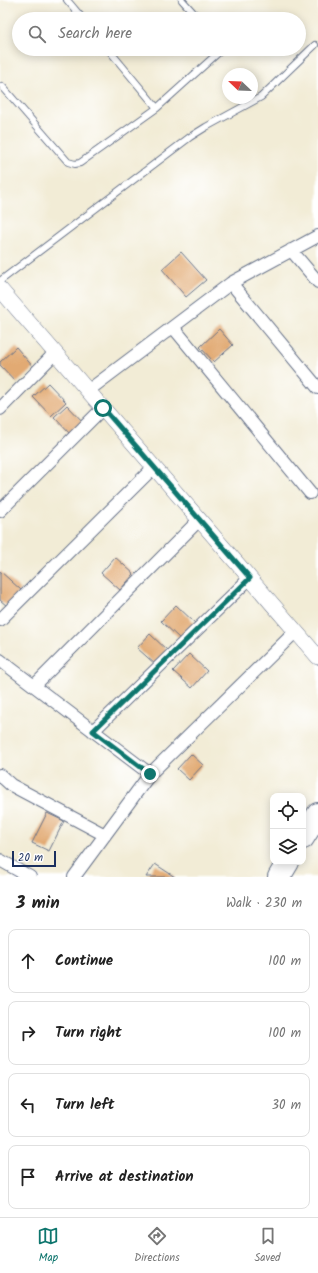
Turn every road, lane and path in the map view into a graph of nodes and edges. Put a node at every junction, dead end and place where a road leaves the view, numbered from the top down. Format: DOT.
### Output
graph roads {
  1 [pos="67,0"];
  2 [pos="182,0"];
  3 [pos="76,12"];
  4 [pos="193,12"];
  5 [pos="315,45"];
  6 [pos="306,54"];
  7 [pos="114,56"];
  8 [pos="215,56"];
  9 [pos="304,56"];
  10 [pos="1,86"];
  11 [pos="157,108"];
  12 [pos="318,236"];
  13 [pos="291,250"];
  14 [pos="0,281"];
  15 [pos="318,282"];
  16 [pos="231,283"];
  17 [pos="2,297"];
  18 [pos="173,327"];
  19 [pos="55,353"];
  20 [pos="318,388"];
  21 [pos="89,390"];
  22 [pos="103,408"];
  23 [pos="0,409"];
  24 [pos="154,467"];
  25 [pos="310,493"];
  26 [pos="0,512"];
  27 [pos="200,519"];
  28 [pos="250,578"];
  29 [pos="0,620"];
  30 [pos="296,631"];
  31 [pos="318,657"];
  32 [pos="0,660"];
  33 [pos="34,686"];
  34 [pos="93,731"];
  35 [pos="150,774"];
  36 [pos="0,775"];
  37 [pos="318,814"];
  38 [pos="306,833"];
  39 [pos="105,835"];
  40 [pos="0,860"];
  41 [pos="286,865"];
  42 [pos="30,877"];
  43 [pos="74,877"];
  44 [pos="279,877"];
  1 -- 3 [label="lane"];
  2 -- 4 [label="lane"];
  5 -- 6 [label="lane"];
  7 -- 11 [label="lane"];
  8 -- 11 [label="lane"];
  9 -- 14 [label="lane"];
  10 -- 11 [label="lane"];
  12 -- 13 [label="street"];
  13 -- 15 [label="street"];
  13 -- 16 [label="street"];
  16 -- 18 [label="street"];
  16 -- 20 [label="street"];
  17 -- 19 [label="street"];
  18 -- 21 [label="street"];
  18 -- 25 [label="street"];
  19 -- 21 [label="street"];
  19 -- 23 [label="street"];
  21 -- 22 [label="street"];
  22 -- 24 [label="street"];
  22 -- 26 [label="street"];
  24 -- 27 [label="street"];
  24 -- 29 [label="street"];
  27 -- 28 [label="street"];
  27 -- 33 [label="street"];
  28 -- 30 [label="street"];
  28 -- 34 [label="street"];
  30 -- 31 [label="street"];
  30 -- 35 [label="street"];
  32 -- 33 [label="street"];
  33 -- 34 [label="street"];
  34 -- 35 [label="street"];
  35 -- 39 [label="street"];
  36 -- 39 [label="street"];
  37 -- 38 [label="highway"];
  39 -- 43 [label="street"];
  40 -- 42 [label="street"];
  41 -- 44 [label="highway"];
}
